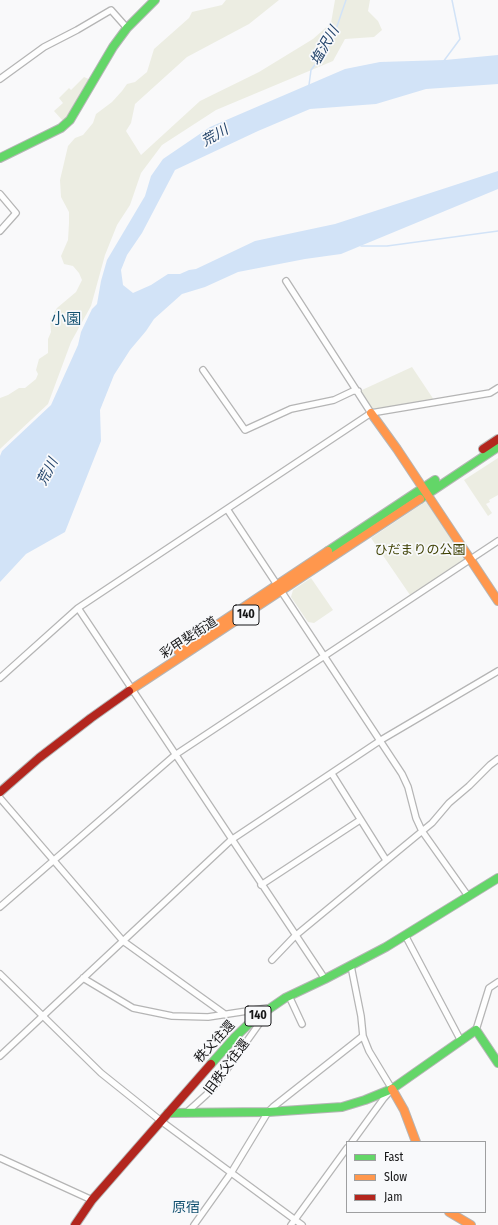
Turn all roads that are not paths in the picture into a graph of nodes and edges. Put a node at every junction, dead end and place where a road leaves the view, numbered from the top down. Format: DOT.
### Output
graph roads {
  1 [pos="155,0"];
  2 [pos="127,28"];
  3 [pos="0,79"];
  4 [pos="0,158"];
  5 [pos="0,194"];
  6 [pos="0,230"];
  7 [pos="286,282"];
  8 [pos="203,370"];
  9 [pos="497,390"];
  10 [pos="358,391"];
  11 [pos="371,413"];
  12 [pos="498,439"];
  13 [pos="498,447"];
  14 [pos="425,491"];
  15 [pos="227,509"];
  16 [pos="498,541"];
  17 [pos="470,559"];
  18 [pos="279,588"];
  19 [pos="498,601"];
  20 [pos="78,608"];
  21 [pos="324,656"];
  22 [pos="498,671"];
  23 [pos="0,678"];
  24 [pos="130,687"];
  25 [pos="381,740"];
  26 [pos="175,755"];
  27 [pos="498,759"];
  28 [pos="332,774"];
  29 [pos="0,783"];
  30 [pos="0,792"];
  31 [pos="0,798"];
  32 [pos="360,820"];
  33 [pos="422,831"];
  34 [pos="231,840"];
  35 [pos="53,860"];
  36 [pos="386,860"];
  37 [pos="498,878"];
  38 [pos="261,885"];
  39 [pos="468,896"];
  40 [pos="0,907"];
  41 [pos="405,935"];
  42 [pos="295,936"];
  43 [pos="123,941"];
  44 [pos="272,960"];
  45 [pos="351,966"];
  46 [pos="0,974"];
  47 [pos="83,978"];
  48 [pos="325,980"];
  49 [pos="498,982"];
  50 [pos="289,996"];
  51 [pos="271,1007"];
  52 [pos="226,1015"];
  53 [pos="260,1015"];
  54 [pos="43,1016"];
  55 [pos="302,1024"];
  56 [pos="476,1030"];
  57 [pos="363,1036"];
  58 [pos="461,1041"];
  59 [pos="0,1056"];
  60 [pos="498,1063"];
  61 [pos="392,1089"];
  62 [pos="268,1112"];
  63 [pos="168,1113"];
  64 [pos="186,1113"];
  65 [pos="161,1121"];
  66 [pos="353,1141"];
  67 [pos="416,1141"];
  68 [pos="346,1149"];
  69 [pos="0,1158"];
  70 [pos="232,1173"];
  71 [pos="92,1200"];
  72 [pos="451,1213"];
  73 [pos="295,1220"];
  74 [pos="75,1225"];
  75 [pos="194,1225"];
  76 [pos="291,1225"];
  77 [pos="302,1225"];
  78 [pos="471,1225"];
  1 -- 2 [label="main road"];
  2 -- 3 [label="street"];
  2 -- 4 [label="main road"];
  5 -- 6 [label="street"];
  7 -- 10 [label="street"];
  8 -- 10 [label="street"];
  9 -- 11 [label="street"];
  10 -- 11 [label="street"];
  11 -- 14 [label="main road"];
  11 -- 15 [label="street"];
  12 -- 14 [label="main road, 彩甲斐街道 / 140"];
  13 -- 14 [label="main road, 彩甲斐街道 / 140"];
  14 -- 17 [label="main road"];
  14 -- 18 [label="main road, 彩甲斐街道 / 140"];
  15 -- 18 [label="street"];
  15 -- 20 [label="street"];
  16 -- 17 [label="street"];
  17 -- 19 [label="main road"];
  17 -- 21 [label="street"];
  18 -- 21 [label="street"];
  18 -- 24 [label="main road, 彩甲斐街道 / 140"];
  20 -- 23 [label="street"];
  20 -- 24 [label="street"];
  21 -- 25 [label="street"];
  21 -- 26 [label="street"];
  22 -- 25 [label="street"];
  24 -- 26 [label="street"];
  24 -- 29 [label="main road, 彩甲斐街道 / 140"];
  24 -- 30 [label="main road, 彩甲斐街道 / 140"];
  25 -- 28 [label="street"];
  25 -- 33 [label="street"];
  26 -- 34 [label="street"];
  26 -- 35 [label="street"];
  27 -- 33 [label="street"];
  28 -- 32 [label="street"];
  28 -- 34 [label="street"];
  31 -- 35 [label="street"];
  32 -- 36 [label="street"];
  32 -- 38 [label="street"];
  33 -- 36 [label="street"];
  33 -- 39 [label="street"];
  34 -- 38 [label="street"];
  34 -- 43 [label="street"];
  35 -- 40 [label="street"];
  35 -- 43 [label="street"];
  36 -- 42 [label="street"];
  37 -- 39 [label="main road, 秩父往還 / 140"];
  38 -- 42 [label="street"];
  39 -- 41 [label="main road, 秩父往還 / 140"];
  41 -- 45 [label="main road, 秩父往還 / 140"];
  41 -- 58 [label="street"];
  42 -- 44 [label="street"];
  42 -- 48 [label="street"];
  43 -- 47 [label="street"];
  43 -- 52 [label="street"];
  45 -- 48 [label="main road, 秩父往還 / 140"];
  45 -- 57 [label="street"];
  46 -- 54 [label="street"];
  47 -- 52 [label="street"];
  47 -- 54 [label="street"];
  48 -- 50 [label="main road, 秩父往還 / 140"];
  49 -- 56 [label="street"];
  50 -- 51 [label="main road, 秩父往還 / 140"];
  50 -- 55 [label="street"];
  51 -- 52 [label="street"];
  51 -- 53 [label="main road, 秩父往還 / 140"];
  53 -- 63 [label="main road, 秩父往還 / 140"];
  53 -- 64 [label="street, 旧秩父往還"];
  54 -- 59 [label="street"];
  54 -- 65 [label="street"];
  56 -- 58 [label="main road"];
  56 -- 60 [label="main road"];
  57 -- 61 [label="street"];
  57 -- 62 [label="street"];
  58 -- 61 [label="main road"];
  61 -- 62 [label="main road"];
  61 -- 66 [label="street"];
  61 -- 67 [label="main road"];
  62 -- 64 [label="main road"];
  62 -- 70 [label="street"];
  63 -- 64 [label="main road"];
  63 -- 65 [label="main road, 秩父往還 / 140"];
  65 -- 70 [label="street"];
  65 -- 71 [label="main road, 秩父往還 / 140"];
  68 -- 73 [label="street"];
  69 -- 71 [label="street"];
  70 -- 73 [label="street"];
  70 -- 75 [label="street"];
  71 -- 74 [label="main road, 秩父往還 / 140"];
  72 -- 78 [label="main road"];
  73 -- 76 [label="street"];
  73 -- 77 [label="street"];
}
